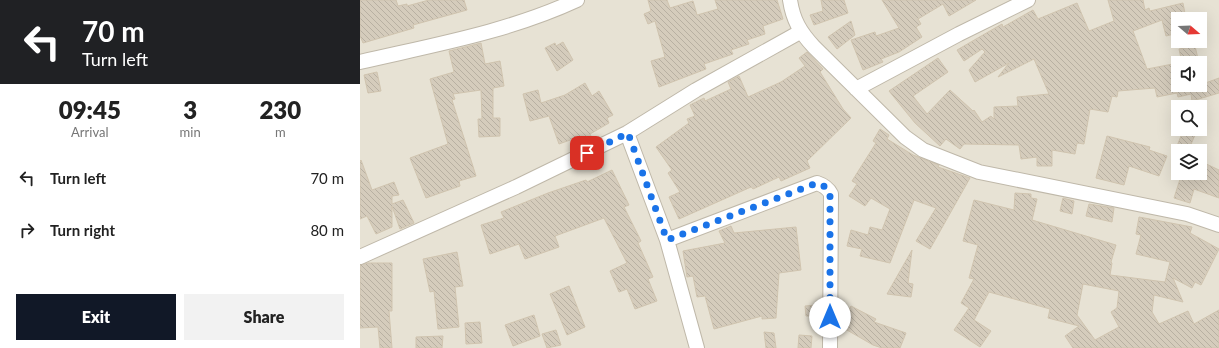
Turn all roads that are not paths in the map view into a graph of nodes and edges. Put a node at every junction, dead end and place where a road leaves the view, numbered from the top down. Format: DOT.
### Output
graph roads {
  1 [pos="577,0"];
  2 [pos="790,0"];
  3 [pos="1028,0"];
  4 [pos="800,32"];
  5 [pos="360,62"];
  6 [pos="856,89"];
  7 [pos="628,133"];
  8 [pos="1219,224"];
  9 [pos="667,240"];
  10 [pos="360,257"];
  11 [pos="697,348"];
  12 [pos="830,348"];
  1 -- 5 [label="street"];
  2 -- 4 [label="street"];
  3 -- 6 [label="street"];
  4 -- 6 [label="street"];
  4 -- 7 [label="street"];
  6 -- 8 [label="street"];
  7 -- 9 [label="street"];
  7 -- 10 [label="street"];
  9 -- 11 [label="street"];
  9 -- 12 [label="street"];
}
